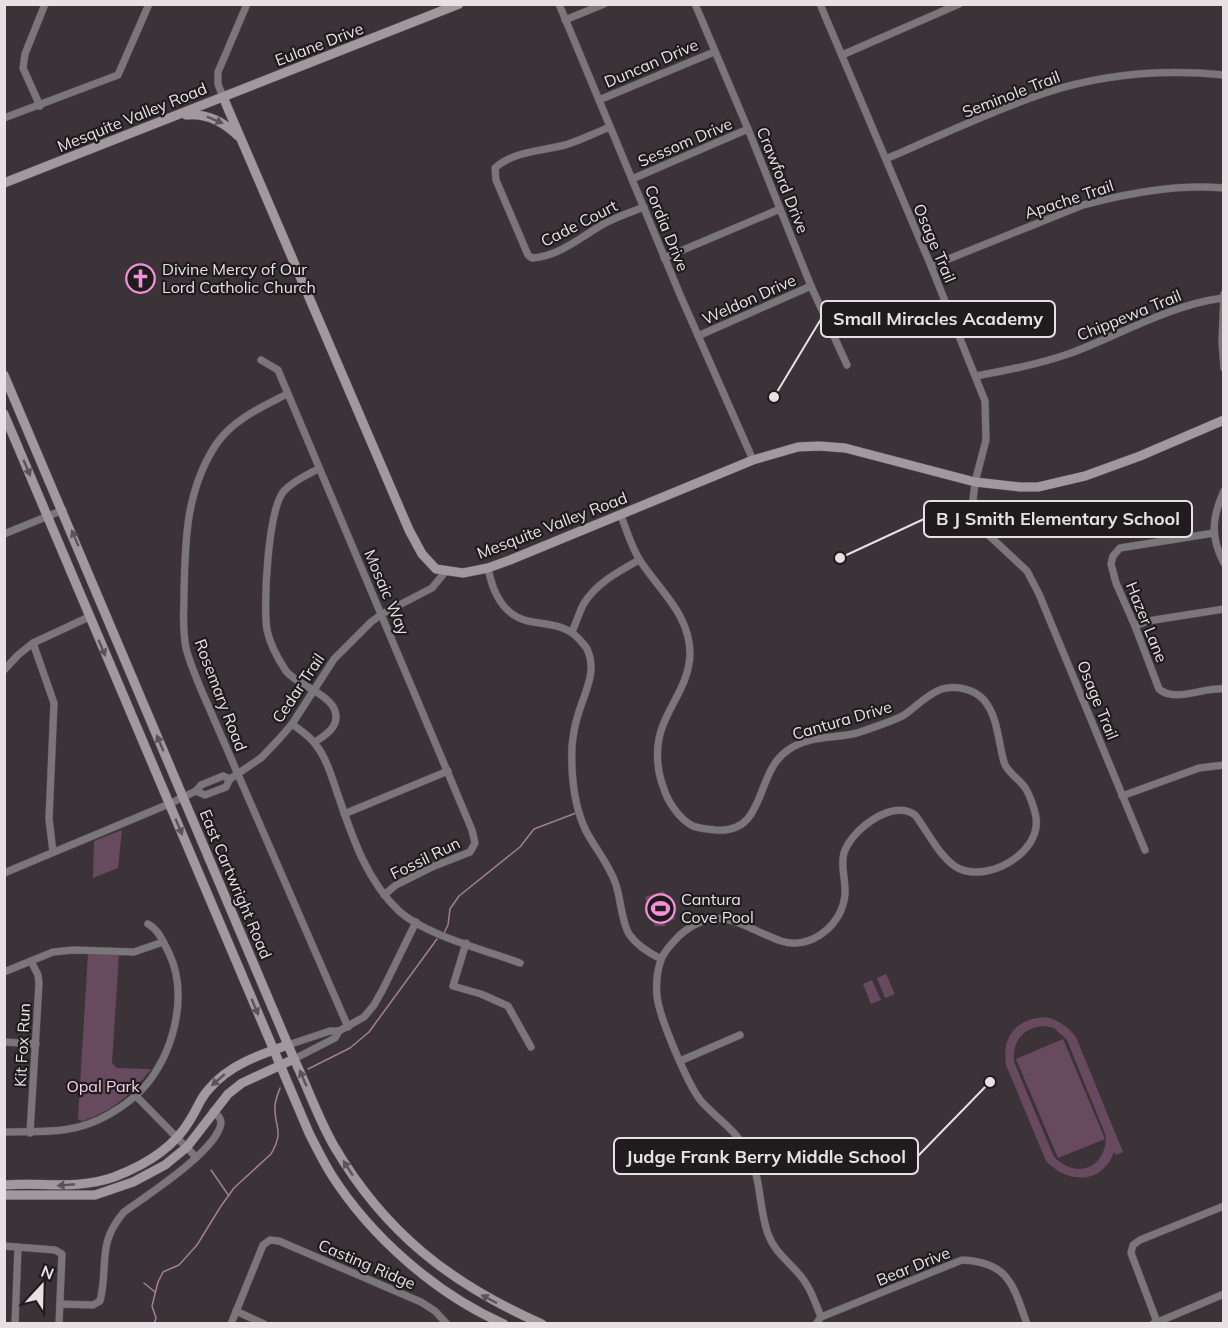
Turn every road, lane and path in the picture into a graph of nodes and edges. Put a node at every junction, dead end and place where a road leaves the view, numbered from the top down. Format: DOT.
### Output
graph roads {
  1 [pos="45,4"];
  2 [pos="149,4"];
  3 [pos="247,4"];
  4 [pos="459,4"];
  5 [pos="559,4"];
  6 [pos="604,4"];
  7 [pos="695,4"];
  8 [pos="820,4"];
  9 [pos="959,4"];
  10 [pos="565,20"];
  11 [pos="714,52"];
  12 [pos="842,54"];
  13 [pos="1224,75"];
  14 [pos="223,97"];
  15 [pos="599,100"];
  16 [pos="40,106"];
  17 [pos="177,116"];
  18 [pos="4,118"];
  19 [pos="610,127"];
  20 [pos="748,129"];
  21 [pos="244,143"];
  22 [pos="886,159"];
  23 [pos="632,179"];
  24 [pos="4,183"];
  25 [pos="1224,188"];
  26 [pos="644,207"];
  27 [pos="780,208"];
  28 [pos="664,258"];
  29 [pos="931,266"];
  30 [pos="811,286"];
  31 [pos="1223,296"];
  32 [pos="698,336"];
  33 [pos="261,360"];
  34 [pos="847,365"];
  35 [pos="1224,368"];
  36 [pos="4,375"];
  37 [pos="976,376"];
  38 [pos="287,394"];
  39 [pos="4,414"];
  40 [pos="1224,420"];
  41 [pos="753,460"];
  42 [pos="318,469"];
  43 [pos="975,482"];
  44 [pos="1224,491"];
  45 [pos="63,510"];
  46 [pos="48,516"];
  47 [pos="621,516"];
  48 [pos="1214,533"];
  49 [pos="4,534"];
  50 [pos="639,560"];
  51 [pos="1224,563"];
  52 [pos="488,568"];
  53 [pos="446,572"];
  54 [pos="1224,609"];
  55 [pos="382,614"];
  56 [pos="89,617"];
  57 [pos="1135,626"];
  58 [pos="572,632"];
  59 [pos="33,643"];
  60 [pos="4,670"];
  61 [pos="1224,689"];
  62 [pos="314,690"];
  63 [pos="292,724"];
  64 [pos="315,742"];
  65 [pos="1224,765"];
  66 [pos="448,771"];
  67 [pos="238,774"];
  68 [pos="1122,796"];
  69 [pos="183,797"];
  70 [pos="169,804"];
  71 [pos="344,814"];
  72 [pos="475,843"];
  73 [pos="1145,850"];
  74 [pos="53,852"];
  75 [pos="4,873"];
  76 [pos="384,895"];
  77 [pos="416,922"];
  78 [pos="148,924"];
  79 [pos="163,942"];
  80 [pos="466,943"];
  81 [pos="661,959"];
  82 [pos="31,961"];
  83 [pos="520,963"];
  84 [pos="4,972"];
  85 [pos="348,1027"];
  86 [pos="339,1031"];
  87 [pos="740,1035"];
  88 [pos="4,1042"];
  89 [pos="36,1044"];
  90 [pos="288,1045"];
  91 [pos="531,1047"];
  92 [pos="274,1050"];
  93 [pos="294,1059"];
  94 [pos="680,1061"];
  95 [pos="280,1065"];
  96 [pos="136,1096"];
  97 [pos="213,1111"];
  98 [pos="4,1132"];
  99 [pos="30,1132"];
  100 [pos="177,1137"];
  101 [pos="187,1147"];
  102 [pos="196,1156"];
  103 [pos="4,1185"];
  104 [pos="4,1195"];
  105 [pos="1224,1206"];
  106 [pos="4,1246"];
  107 [pos="18,1247"];
  108 [pos="1224,1294"];
  109 [pos="60,1304"];
  110 [pos="236,1311"];
  111 [pos="818,1320"];
  112 [pos="1155,1322"];
  113 [pos="15,1323"];
  114 [pos="59,1323"];
  115 [pos="231,1323"];
  116 [pos="264,1323"];
  117 [pos="447,1323"];
  118 [pos="504,1323"];
  119 [pos="542,1323"];
  120 [pos="1027,1323"];
  1 -- 16 [label="street"];
  2 -- 16 [label="street"];
  3 -- 14 [label="street"];
  4 -- 14 [label="street, Eulane Drive"];
  5 -- 10 [label="street, Cordia Drive"];
  6 -- 10 [label="street"];
  7 -- 11 [label="street, Crawford Drive"];
  8 -- 12 [label="street, Osage Trail"];
  9 -- 12 [label="street"];
  10 -- 15 [label="street, Cordia Drive"];
  11 -- 15 [label="street, Duncan Drive"];
  11 -- 20 [label="street, Crawford Drive"];
  12 -- 22 [label="street, Osage Trail"];
  13 -- 22 [label="street, Seminole Trail"];
  14 -- 17 [label="street, Mesquite Valley Road"];
  14 -- 21 [label="street, Mesquite Valley Road"];
  15 -- 19 [label="street, Cordia Drive"];
  16 -- 18 [label="street"];
  17 -- 21 [label="street, one-way"];
  17 -- 24 [label="street, Mesquite Valley Road"];
  19 -- 23 [label="street, Cordia Drive"];
  19 -- 26 [label="street, Cade Court"];
  20 -- 23 [label="street, Sessom Drive"];
  20 -- 27 [label="street, Crawford Drive"];
  21 -- 53 [label="street, Mesquite Valley Road"];
  22 -- 29 [label="street, Osage Trail"];
  23 -- 26 [label="street, Cordia Drive"];
  25 -- 29 [label="street, Apache Trail"];
  26 -- 28 [label="street, Cordia Drive"];
  27 -- 28 [label="street"];
  27 -- 30 [label="street, Crawford Drive"];
  28 -- 32 [label="street, Cordia Drive"];
  29 -- 37 [label="street, Osage Trail"];
  30 -- 32 [label="street, Weldon Drive"];
  30 -- 34 [label="street, Crawford Drive"];
  31 -- 35 [label="street"];
  31 -- 37 [label="street, Chippewa Trail"];
  32 -- 41 [label="street, Cordia Drive"];
  33 -- 38 [label="street, Mosaic Way"];
  36 -- 45 [label="street, East Cartwright Road"];
  37 -- 43 [label="street, Osage Trail"];
  38 -- 42 [label="street, Mosaic Way"];
  38 -- 67 [label="street, Rosemary Road"];
  39 -- 46 [label="street, East Cartwright Road, one-way"];
  40 -- 43 [label="street, Mesquite Valley Road"];
  41 -- 43 [label="street, Mesquite Valley Road"];
  41 -- 47 [label="street, Mesquite Valley Road"];
  42 -- 55 [label="street, Mosaic Way"];
  42 -- 62 [label="street"];
  43 -- 68 [label="street, Osage Trail"];
  44 -- 48 [label="street"];
  45 -- 46 [label="street"];
  69 -- 45 [label="street, East Cartwright Road, one-way"];
  46 -- 49 [label="street"];
  46 -- 56 [label="street, East Cartwright Road"];
  47 -- 50 [label="street, Cantura Drive"];
  47 -- 52 [label="street, Mesquite Valley Road"];
  48 -- 51 [label="street"];
  48 -- 57 [label="street, Hazer Lane"];
  50 -- 58 [label="street"];
  50 -- 81 [label="street, Cantura Drive"];
  52 -- 53 [label="street, Mesquite Valley Road"];
  52 -- 58 [label="street"];
  53 -- 55 [label="street, Cedar Trail"];
  54 -- 57 [label="street"];
  55 -- 62 [label="street, Cedar Trail"];
  55 -- 66 [label="street, Mosaic Way"];
  56 -- 59 [label="street"];
  56 -- 70 [label="street, East Cartwright Road, one-way"];
  57 -- 61 [label="street, Hazer Lane"];
  58 -- 81 [label="street"];
  59 -- 60 [label="street"];
  59 -- 74 [label="street"];
  62 -- 63 [label="street, Cedar Trail"];
  62 -- 64 [label="street"];
  63 -- 64 [label="street"];
  63 -- 67 [label="street, Cedar Trail"];
  64 -- 71 [label="street"];
  65 -- 68 [label="street"];
  66 -- 71 [label="street"];
  66 -- 72 [label="street, Mosaic Way"];
  67 -- 69 [label="street, Cedar Trail"];
  67 -- 85 [label="street, Rosemary Road"];
  68 -- 73 [label="street, Osage Trail"];
  69 -- 70 [label="street, Cedar Trail"];
  69 -- 90 [label="street, East Cartwright Road"];
  70 -- 74 [label="street, Cedar Trail"];
  70 -- 92 [label="street, East Cartwright Road, one-way"];
  71 -- 76 [label="street"];
  72 -- 76 [label="street, Fossil Run"];
  74 -- 75 [label="street, Cedar Trail"];
  76 -- 77 [label="street"];
  77 -- 80 [label="street"];
  77 -- 85 [label="street"];
  78 -- 79 [label="street"];
  79 -- 82 [label="street"];
  79 -- 96 [label="street"];
  80 -- 83 [label="street"];
  80 -- 91 [label="street"];
  81 -- 94 [label="street"];
  82 -- 84 [label="street"];
  82 -- 89 [label="street, Kit Fox Run"];
  85 -- 86 [label="street"];
  86 -- 90 [label="street"];
  86 -- 93 [label="street"];
  87 -- 94 [label="street"];
  88 -- 89 [label="street"];
  89 -- 99 [label="street, Kit Fox Run"];
  90 -- 92 [label="street"];
  90 -- 93 [label="street, East Cartwright Road"];
  92 -- 95 [label="street, East Cartwright Road"];
  92 -- 100 [label="street, one-way"];
  93 -- 95 [label="street"];
  119 -- 93 [label="street, East Cartwright Road, one-way"];
  94 -- 111 [label="street"];
  95 -- 97 [label="street"];
  95 -- 118 [label="street, East Cartwright Road"];
  96 -- 99 [label="street"];
  96 -- 100 [label="street"];
  97 -- 101 [label="street"];
  97 -- 102 [label="street"];
  98 -- 99 [label="street"];
  100 -- 101 [label="street"];
  100 -- 103 [label="street, one-way"];
  101 -- 102 [label="street"];
  101 -- 104 [label="street"];
  102 -- 109 [label="street"];
  105 -- 112 [label="street"];
  106 -- 107 [label="street"];
  107 -- 109 [label="street"];
  107 -- 113 [label="street"];
  108 -- 112 [label="street"];
  109 -- 114 [label="street"];
  110 -- 115 [label="street"];
  110 -- 116 [label="street"];
  110 -- 117 [label="street, Casting Ridge"];
  111 -- 120 [label="street, Bear Drive"];
}
